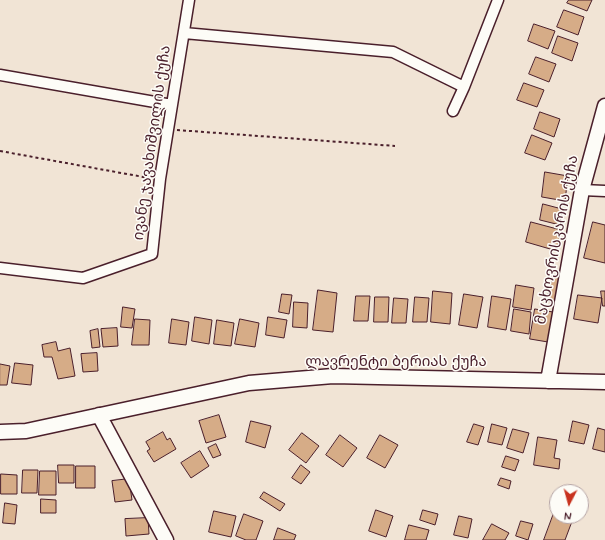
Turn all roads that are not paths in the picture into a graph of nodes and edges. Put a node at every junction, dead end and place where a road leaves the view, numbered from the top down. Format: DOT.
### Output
graph roads {
  1 [pos="189,0"];
  2 [pos="498,0"];
  3 [pos="184,33"];
  4 [pos="0,75"];
  5 [pos="464,87"];
  6 [pos="172,105"];
  7 [pos="605,106"];
  8 [pos="453,111"];
  9 [pos="582,190"];
  10 [pos="605,191"];
  11 [pos="0,268"];
  12 [pos="548,381"];
  13 [pos="605,382"];
  14 [pos="99,415"];
  15 [pos="0,432"];
  16 [pos="166,540"];
  1 -- 3 [label="street, ივანე ჯავახიშვილის ქუჩა"];
  2 -- 5 [label="street"];
  3 -- 5 [label="street"];
  3 -- 6 [label="street, ივანე ჯავახიშვილის ქუჩა"];
  4 -- 6 [label="street"];
  5 -- 8 [label="street"];
  6 -- 11 [label="street, ივანე ჯავახიშვილის ქუჩა"];
  7 -- 9 [label="main road, მაცხოვრისკარის ქუჩა"];
  9 -- 10 [label="street"];
  9 -- 12 [label="main road, მაცხოვრისკარის ქუჩა"];
  12 -- 13 [label="main road, ლავრენტი ბერიას ქუჩა"];
  12 -- 14 [label="main road, ლავრენტი ბერიას ქუჩა"];
  14 -- 15 [label="main road, ლავრენტი ბერიას ქუჩა"];
  14 -- 16 [label="main road"];
}
